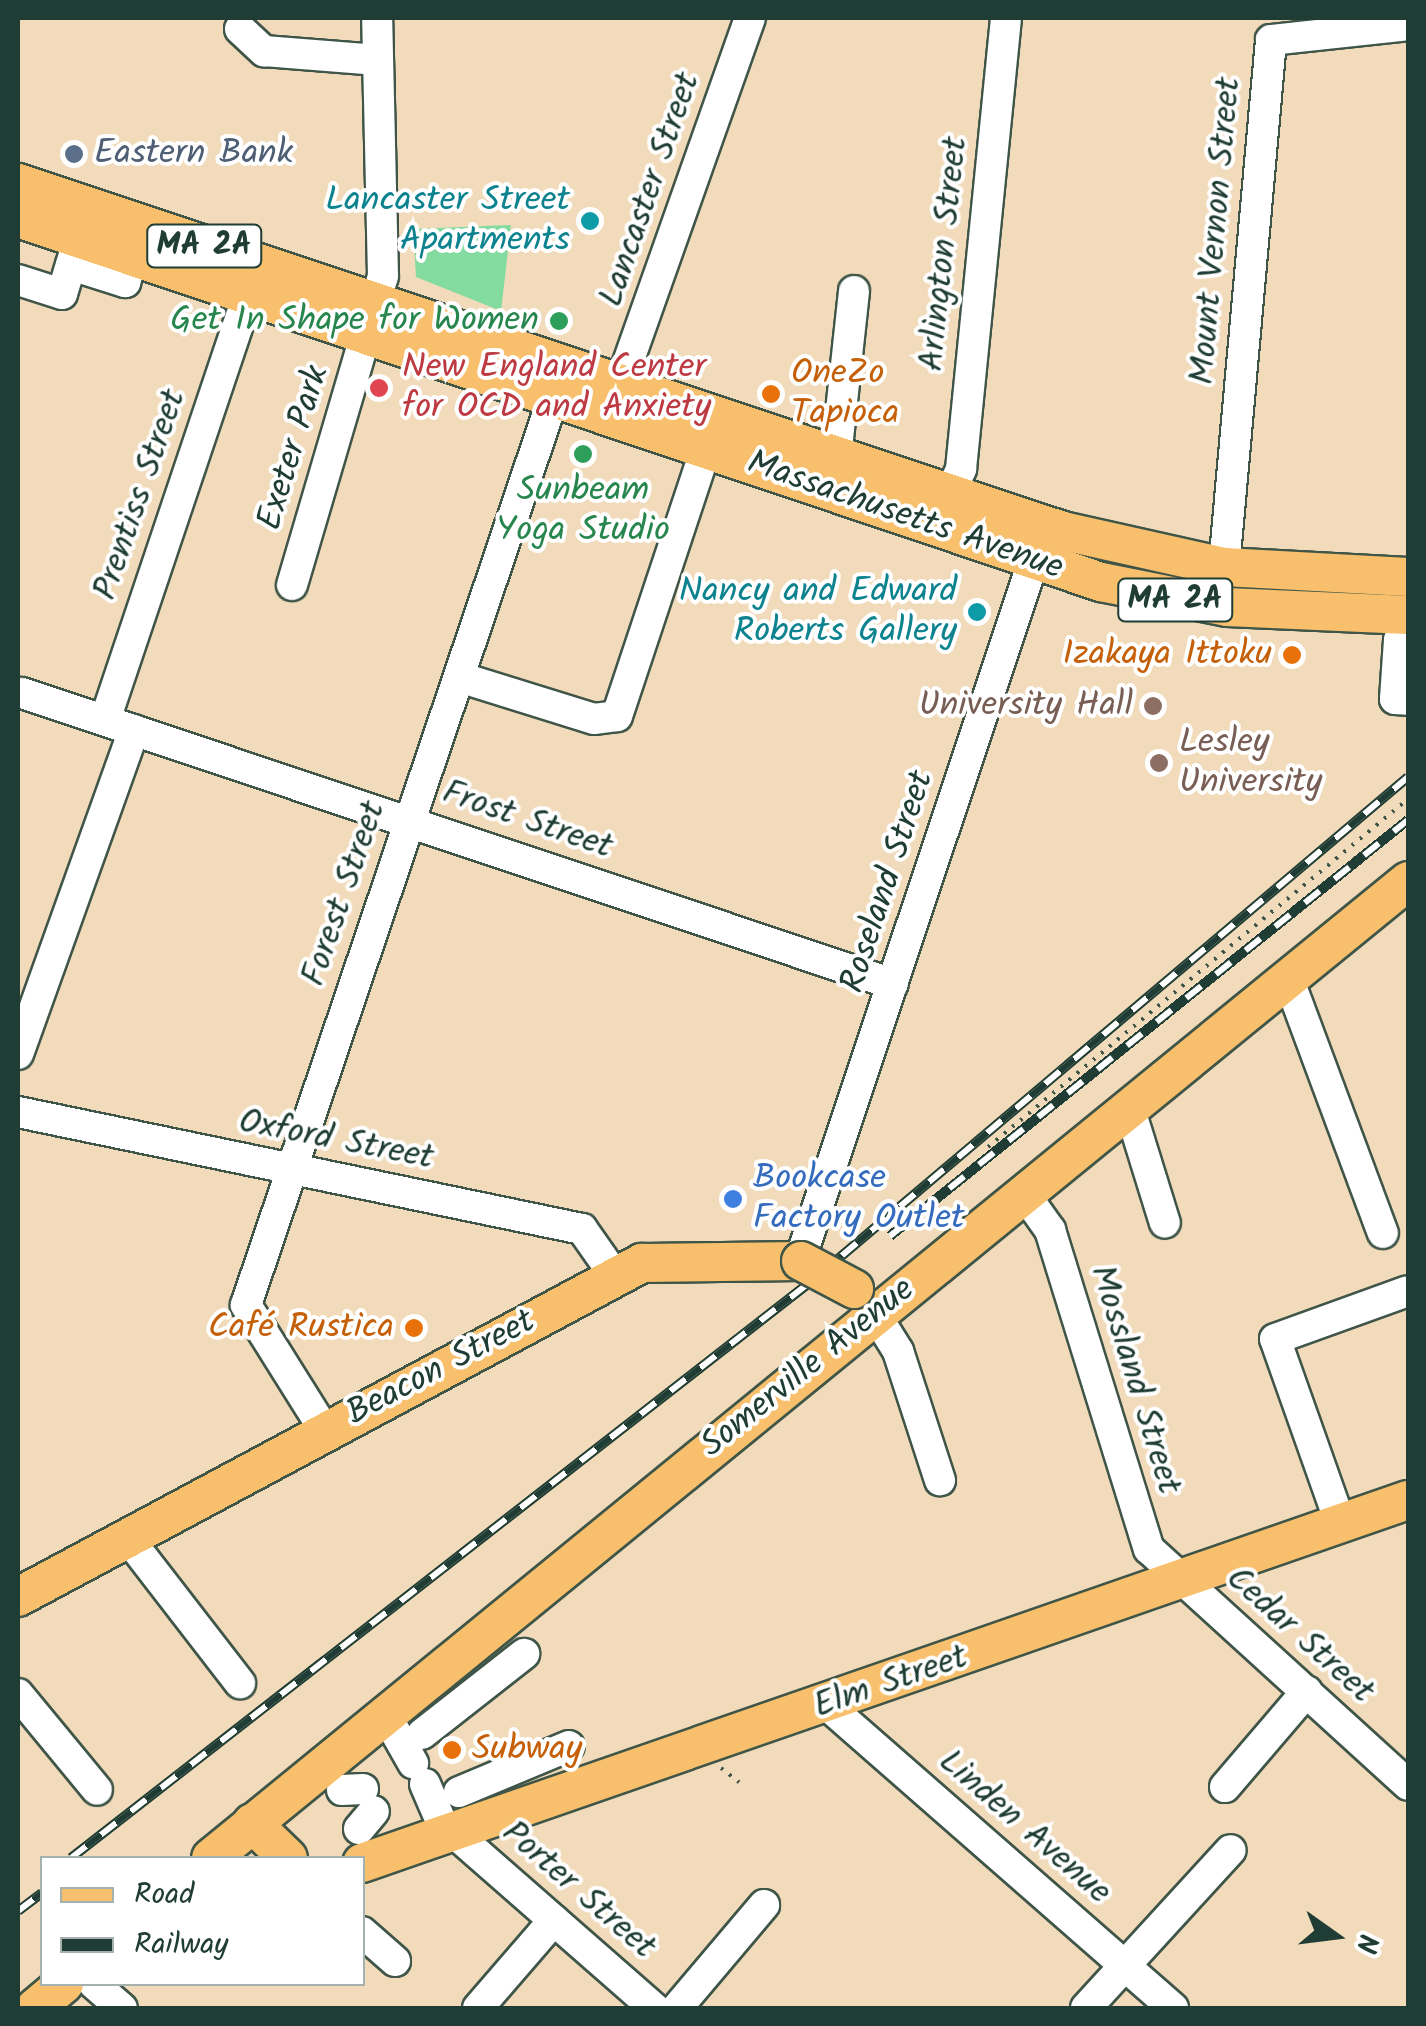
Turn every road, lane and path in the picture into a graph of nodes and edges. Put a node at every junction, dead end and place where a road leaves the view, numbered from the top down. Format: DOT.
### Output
graph roads {
  1 [pos="377,18"];
  2 [pos="750,18"];
  3 [pos="1006,18"];
  4 [pos="1408,25"];
  5 [pos="240,29"];
  6 [pos="378,60"];
  7 [pos="21,208"];
  8 [pos="75,251"];
  9 [pos="18,280"];
  10 [pos="854,291"];
  11 [pos="248,294"];
  12 [pos="374,320"];
  13 [pos="559,381"];
  14 [pos="620,385"];
  15 [pos="706,449"];
  16 [pos="836,457"];
  17 [pos="949,496"];
  18 [pos="1039,542"];
  19 [pos="1224,567"];
  20 [pos="1408,577"];
  21 [pos="292,585"];
  22 [pos="1408,615"];
  23 [pos="1408,640"];
  24 [pos="459,677"];
  25 [pos="22,693"];
  26 [pos="1408,700"];
  27 [pos="105,720"];
  28 [pos="134,730"];
  29 [pos="1408,799"];
  30 [pos="410,820"];
  31 [pos="1408,881"];
  32 [pos="1288,978"];
  33 [pos="893,984"];
  34 [pos="18,1054"];
  35 [pos="1128,1107"];
  36 [pos="18,1112"];
  37 [pos="988,1147"];
  38 [pos="290,1170"];
  39 [pos="1023,1192"];
  40 [pos="1165,1222"];
  41 [pos="1382,1233"];
  42 [pos="800,1260"];
  43 [pos="615,1276"];
  44 [pos="1408,1291"];
  45 [pos="864,1301"];
  46 [pos="324,1431"];
  47 [pos="940,1480"];
  48 [pos="1408,1500"];
  49 [pos="1342,1525"];
  50 [pos="127,1537"];
  51 [pos="1183,1583"];
  52 [pos="20,1589"];
  53 [pos="524,1654"];
  54 [pos="422,1680"];
  55 [pos="240,1683"];
  56 [pos="1307,1692"];
  57 [pos="18,1694"];
  58 [pos="827,1705"];
  59 [pos="384,1712"];
  60 [pos="448,1712"];
  61 [pos="568,1746"];
  62 [pos="722,1768"];
  63 [pos="421,1773"];
  64 [pos="739,1782"];
  65 [pos="1408,1785"];
  66 [pos="1225,1786"];
  67 [pos="97,1790"];
  68 [pos="508,1791"];
  69 [pos="252,1823"];
  70 [pos="362,1829"];
  71 [pos="449,1832"];
  72 [pos="1231,1850"];
  73 [pos="220,1855"];
  74 [pos="286,1856"];
  75 [pos="764,1905"];
  76 [pos="554,1920"];
  77 [pos="365,1935"];
  78 [pos="395,1961"];
  79 [pos="1124,1966"];
  80 [pos="62,1986"];
  81 [pos="96,1986"];
  82 [pos="35,2008"];
  83 [pos="122,2008"];
  84 [pos="478,2008"];
  85 [pos="654,2008"];
  86 [pos="677,2008"];
  87 [pos="1086,2008"];
  88 [pos="1172,2008"];
  1 -- 6 [label="street, Exeter Park"];
  2 -- 14 [label="street, Lancaster Street"];
  3 -- 17 [label="street, Arlington Street"];
  4 -- 19 [label="street, Mount Vernon Street"];
  5 -- 6 [label="street"];
  6 -- 12 [label="street, Exeter Park"];
  7 -- 8 [label="main road, Massachusetts Avenue / MA 2A"];
  7 -- 12 [label="main road, Massachusetts Avenue / MA 2A"];
  8 -- 9 [label="street"];
  8 -- 11 [label="main road, Massachusetts Avenue / MA 2A"];
  10 -- 16 [label="street"];
  11 -- 12 [label="main road, Massachusetts Avenue / MA 2A"];
  11 -- 27 [label="street, Prentiss Street"];
  12 -- 13 [label="main road, Massachusetts Avenue / MA 2A"];
  12 -- 21 [label="street, Exeter Park"];
  13 -- 14 [label="main road, Massachusetts Avenue / MA 2A"];
  13 -- 15 [label="main road, Massachusetts Avenue / MA 2A"];
  13 -- 24 [label="street, Forest Street"];
  14 -- 16 [label="main road, Massachusetts Avenue / MA 2A"];
  15 -- 18 [label="main road, Massachusetts Avenue / MA 2A"];
  15 -- 24 [label="street"];
  16 -- 17 [label="main road, Massachusetts Avenue / MA 2A"];
  17 -- 18 [label="main road, Massachusetts Avenue / MA 2A"];
  18 -- 19 [label="main road, Massachusetts Avenue / MA 2A"];
  18 -- 22 [label="main road, Massachusetts Avenue / MA 2A"];
  18 -- 33 [label="street, Roseland Street"];
  19 -- 20 [label="main road, Massachusetts Avenue / MA 2A"];
  23 -- 26 [label="street"];
  24 -- 30 [label="street, Forest Street"];
  25 -- 27 [label="street, Frost Street"];
  27 -- 28 [label="street, Frost Street"];
  28 -- 30 [label="street, Frost Street"];
  28 -- 34 [label="street"];
  29 -- 37 [label="path"];
  30 -- 33 [label="street, Frost Street"];
  30 -- 38 [label="street, Forest Street"];
  31 -- 32 [label="main road, Somerville Avenue"];
  32 -- 35 [label="main road, Somerville Avenue"];
  32 -- 41 [label="street"];
  33 -- 42 [label="street, Roseland Street"];
  35 -- 39 [label="main road, Somerville Avenue"];
  35 -- 40 [label="street"];
  36 -- 38 [label="street, Oxford Street"];
  38 -- 43 [label="street, Oxford Street"];
  38 -- 46 [label="street, Forest Street"];
  39 -- 45 [label="main road, Somerville Avenue"];
  39 -- 51 [label="street, Mossland Street"];
  42 -- 43 [label="main road, Beacon Street"];
  42 -- 45 [label="main road, Beacon Street, bridge"];
  43 -- 46 [label="main road, Beacon Street"];
  44 -- 49 [label="street"];
  45 -- 47 [label="street"];
  45 -- 54 [label="main road, Somerville Avenue"];
  46 -- 50 [label="main road, Beacon Street"];
  48 -- 49 [label="main road, Elm Street"];
  49 -- 51 [label="main road, Elm Street"];
  50 -- 52 [label="main road, Beacon Street"];
  50 -- 55 [label="street"];
  51 -- 56 [label="street, Cedar Street"];
  51 -- 58 [label="main road, Elm Street"];
  53 -- 60 [label="street"];
  54 -- 59 [label="main road, Somerville Avenue"];
  54 -- 60 [label="street"];
  56 -- 65 [label="street, Cedar Street"];
  56 -- 66 [label="street"];
  57 -- 67 [label="street"];
  58 -- 68 [label="main road, Elm Street"];
  58 -- 79 [label="street, Linden Avenue"];
  59 -- 63 [label="street"];
  59 -- 69 [label="main road, Somerville Avenue"];
  60 -- 63 [label="street"];
  61 -- 68 [label="street"];
  62 -- 64 [label="path"];
  63 -- 68 [label="street"];
  63 -- 71 [label="street"];
  68 -- 71 [label="main road, Elm Street"];
  69 -- 73 [label="main road, Somerville Avenue"];
  69 -- 74 [label="main road"];
  70 -- 71 [label="main road, Elm Street"];
  71 -- 76 [label="street, Porter Street"];
  72 -- 79 [label="street"];
  75 -- 86 [label="street"];
  76 -- 84 [label="street"];
  76 -- 85 [label="street, Porter Street"];
  77 -- 78 [label="street"];
  79 -- 87 [label="street"];
  79 -- 88 [label="street, Linden Avenue"];
  80 -- 82 [label="main road"];
  81 -- 83 [label="street"];
}
